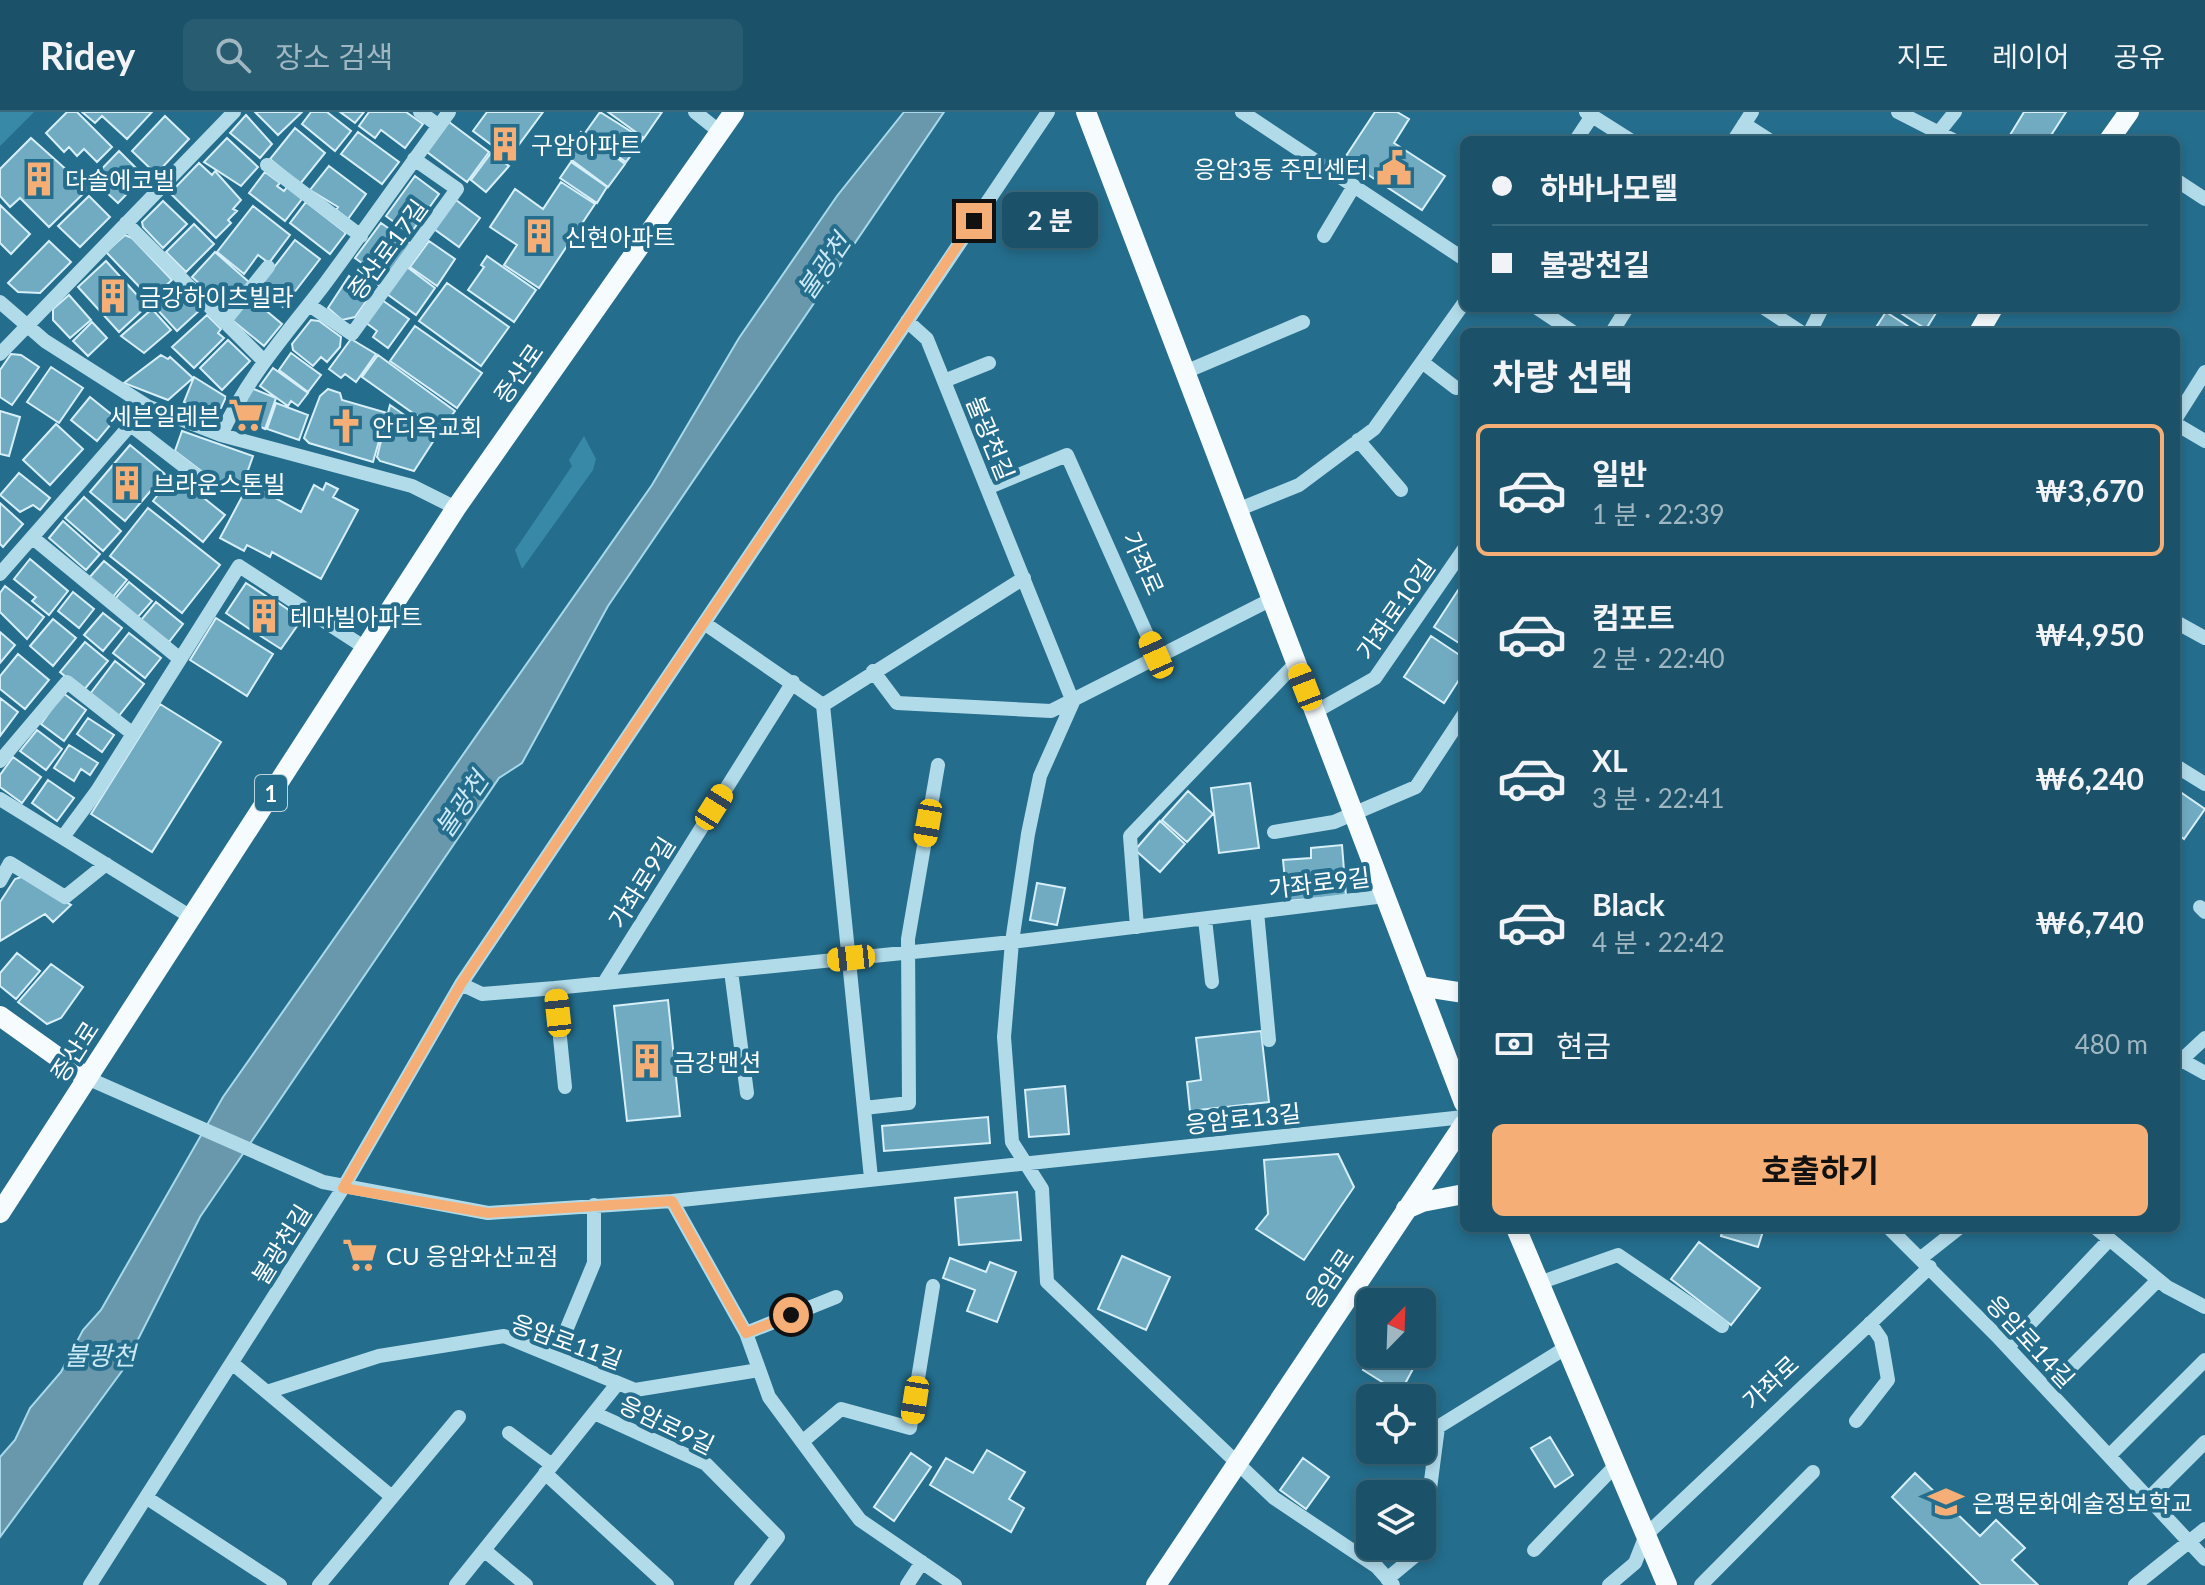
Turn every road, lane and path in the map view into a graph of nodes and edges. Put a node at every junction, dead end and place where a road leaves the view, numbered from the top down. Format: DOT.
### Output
graph roads {
  1 [pos="234,112"];
  2 [pos="420,112"];
  3 [pos="449,112"];
  4 [pos="695,112"];
  5 [pos="734,112"];
  6 [pos="1048,112"];
  7 [pos="1086,112"];
  8 [pos="1242,112"];
  9 [pos="1898,112"];
  10 [pos="1955,112"];
  11 [pos="2129,112"];
  12 [pos="1589,114"];
  13 [pos="1262,117"];
  14 [pos="1748,118"];
  15 [pos="439,126"];
  16 [pos="720,132"];
  17 [pos="1939,132"];
  18 [pos="1578,136"];
  19 [pos="1624,136"];
  20 [pos="1737,136"];
  21 [pos="1765,136"];
  22 [pos="1946,136"];
  23 [pos="2113,136"];
  24 [pos="414,159"];
  25 [pos="267,165"];
  26 [pos="2180,183"];
  27 [pos="1354,186"];
  28 [pos="2205,199"];
  29 [pos="126,223"];
  30 [pos="361,236"];
  31 [pos="1324,236"];
  32 [pos="1460,256"];
  33 [pos="268,267"];
  34 [pos="0,302"];
  35 [pos="309,305"];
  36 [pos="1460,309"];
  37 [pos="1543,312"];
  38 [pos="1770,312"];
  39 [pos="907,321"];
  40 [pos="224,322"];
  41 [pos="1303,322"];
  42 [pos="28,324"];
  43 [pos="1567,328"];
  44 [pos="1795,328"];
  45 [pos="0,354"];
  46 [pos="263,360"];
  47 [pos="1422,362"];
  48 [pos="989,363"];
  49 [pos="1185,372"];
  50 [pos="2205,372"];
  51 [pos="944,381"];
  52 [pos="1456,388"];
  53 [pos="147,406"];
  54 [pos="2180,412"];
  55 [pos="132,426"];
  56 [pos="2180,426"];
  57 [pos="221,435"];
  58 [pos="1358,440"];
  59 [pos="2205,441"];
  60 [pos="212,488"];
  61 [pos="987,488"];
  62 [pos="1401,490"];
  63 [pos="456,508"];
  64 [pos="1237,510"];
  65 [pos="33,538"];
  66 [pos="1460,555"];
  67 [pos="0,574"];
  68 [pos="1024,578"];
  69 [pos="1272,599"];
  70 [pos="2205,618"];
  71 [pos="704,623"];
  72 [pos="2180,624"];
  73 [pos="2201,636"];
  74 [pos="364,647"];
  75 [pos="1156,655"];
  76 [pos="180,659"];
  77 [pos="1296,663"];
  78 [pos="873,671"];
  79 [pos="793,682"];
  80 [pos="1073,702"];
  81 [pos="823,705"];
  82 [pos="1315,712"];
  83 [pos="133,734"];
  84 [pos="1458,737"];
  85 [pos="0,761"];
  86 [pos="938,765"];
  87 [pos="2180,768"];
  88 [pos="2205,784"];
  89 [pos="0,799"];
  90 [pos="1353,813"];
  91 [pos="1274,832"];
  92 [pos="63,837"];
  93 [pos="106,864"];
  94 [pos="0,881"];
  95 [pos="1385,896"];
  96 [pos="1257,912"];
  97 [pos="191,917"];
  98 [pos="1205,919"];
  99 [pos="1137,927"];
  100 [pos="1012,942"];
  101 [pos="909,953"];
  102 [pos="851,958"];
  103 [pos="731,971"];
  104 [pos="1212,982"];
  105 [pos="604,983"];
  106 [pos="461,984"];
  107 [pos="1419,986"];
  108 [pos="555,988"];
  109 [pos="1460,992"];
  110 [pos="0,1016"];
  111 [pos="2205,1038"];
  112 [pos="1269,1040"];
  113 [pos="2180,1059"];
  114 [pos="2180,1062"];
  115 [pos="2205,1073"];
  116 [pos="87,1078"];
  117 [pos="565,1087"];
  118 [pos="747,1093"];
  119 [pos="1460,1093"];
  120 [pos="864,1108"];
  121 [pos="1460,1117"];
  122 [pos="1460,1130"];
  123 [pos="1028,1164"];
  124 [pos="871,1178"];
  125 [pos="343,1188"];
  126 [pos="1460,1195"];
  127 [pos="672,1201"];
  128 [pos="594,1205"];
  129 [pos="1406,1209"];
  130 [pos="0,1213"];
  131 [pos="1518,1232"];
  132 [pos="1893,1232"];
  133 [pos="1955,1232"];
  134 [pos="2100,1232"];
  135 [pos="2109,1240"];
  136 [pos="1925,1262"];
  137 [pos="2158,1280"];
  138 [pos="1539,1283"];
  139 [pos="933,1286"];
  140 [pos="836,1297"];
  141 [pos="2205,1307"];
  142 [pos="1870,1323"];
  143 [pos="1722,1326"];
  144 [pos="746,1333"];
  145 [pos="1567,1347"];
  146 [pos="2008,1347"];
  147 [pos="555,1357"];
  148 [pos="2205,1360"];
  149 [pos="232,1363"];
  150 [pos="759,1370"];
  151 [pos="618,1383"];
  152 [pos="2048,1390"];
  153 [pos="267,1392"];
  154 [pos="594,1413"];
  155 [pos="459,1417"];
  156 [pos="1856,1421"];
  157 [pos="509,1433"];
  158 [pos="802,1442"];
  159 [pos="2205,1442"];
  160 [pos="2109,1456"];
  161 [pos="1239,1461"];
  162 [pos="1616,1465"];
  163 [pos="549,1469"];
  164 [pos="1813,1472"];
  165 [pos="392,1497"];
  166 [pos="147,1498"];
  167 [pos="2148,1499"];
  168 [pos="2205,1529"];
  169 [pos="1646,1535"];
  170 [pos="2190,1544"];
  171 [pos="484,1550"];
  172 [pos="1534,1550"];
  173 [pos="2205,1559"];
  174 [pos="922,1562"];
  175 [pos="1390,1582"];
  176 [pos="90,1585"];
  177 [pos="280,1585"];
  178 [pos="319,1585"];
  179 [pos="456,1585"];
  180 [pos="526,1585"];
  181 [pos="667,1585"];
  182 [pos="741,1585"];
  183 [pos="907,1585"];
  184 [pos="955,1585"];
  185 [pos="1156,1585"];
  186 [pos="1609,1585"];
  187 [pos="1667,1585"];
  188 [pos="1701,1585"];
  189 [pos="2135,1585"];
  1 -- 29 [label="street"];
  2 -- 15 [label="street"];
  3 -- 15 [label="street, 증산로17길"];
  4 -- 16 [label="street"];
  5 -- 16 [label="main road, 증산로 / 1"];
  6 -- 39 [label="street, 불광천길"];
  7 -- 49 [label="main road"];
  8 -- 13 [label="street"];
  9 -- 17 [label="street"];
  10 -- 17 [label="street"];
  11 -- 23 [label="main road"];
  12 -- 18 [label="street"];
  12 -- 19 [label="street"];
  13 -- 27 [label="street"];
  14 -- 20 [label="street"];
  14 -- 21 [label="street"];
  15 -- 24 [label="street, 증산로17길"];
  16 -- 63 [label="main road, 증산로 / 1"];
  17 -- 22 [label="street"];
  24 -- 30 [label="street, 증산로17길"];
  24 -- 35 [label="street, 증산로17길"];
  25 -- 30 [label="street, 증산로17길"];
  26 -- 28 [label="street"];
  27 -- 31 [label="street"];
  27 -- 32 [label="street"];
  29 -- 40 [label="street"];
  29 -- 42 [label="street"];
  30 -- 35 [label="street, 증산로17길"];
  33 -- 40 [label="street"];
  34 -- 42 [label="street"];
  35 -- 46 [label="street, 증산로17길"];
  36 -- 47 [label="street"];
  37 -- 43 [label="street"];
  38 -- 44 [label="street"];
  39 -- 51 [label="street, 불광천길"];
  39 -- 71 [label="street, 불광천길"];
  40 -- 46 [label="street"];
  41 -- 49 [label="street"];
  42 -- 45 [label="street"];
  42 -- 53 [label="street"];
  46 -- 57 [label="street, 증산로17길"];
  47 -- 52 [label="street"];
  47 -- 58 [label="street"];
  48 -- 51 [label="street"];
  49 -- 64 [label="main road"];
  50 -- 54 [label="street"];
  51 -- 61 [label="street, 불광천길"];
  53 -- 55 [label="street"];
  53 -- 57 [label="street"];
  55 -- 60 [label="street"];
  55 -- 65 [label="street"];
  56 -- 59 [label="street"];
  57 -- 63 [label="street"];
  58 -- 62 [label="street"];
  58 -- 64 [label="street"];
  61 -- 68 [label="street, 불광천길"];
  61 -- 75 [label="street, 가좌로"];
  63 -- 74 [label="main road, 증산로 / 1"];
  64 -- 69 [label="main road"];
  65 -- 67 [label="street"];
  65 -- 76 [label="street"];
  66 -- 82 [label="street, 가좌로10길"];
  68 -- 78 [label="street"];
  68 -- 80 [label="street, 불광천길"];
  69 -- 75 [label="street"];
  69 -- 77 [label="main road"];
  70 -- 73 [label="street"];
  71 -- 79 [label="street"];
  71 -- 106 [label="street, 불광천길"];
  72 -- 73 [label="street"];
  74 -- 76 [label="street"];
  74 -- 97 [label="main road, 증산로 / 1"];
  75 -- 80 [label="street"];
  76 -- 83 [label="street"];
  77 -- 82 [label="main road"];
  77 -- 99 [label="street"];
  78 -- 80 [label="street"];
  78 -- 81 [label="street"];
  79 -- 81 [label="street"];
  79 -- 105 [label="street, 가좌로9길"];
  80 -- 100 [label="street"];
  81 -- 102 [label="street"];
  82 -- 90 [label="main road"];
  83 -- 85 [label="street"];
  83 -- 92 [label="street"];
  84 -- 90 [label="street"];
  86 -- 101 [label="street"];
  87 -- 88 [label="street"];
  89 -- 92 [label="street"];
  90 -- 91 [label="street"];
  90 -- 95 [label="main road"];
  92 -- 93 [label="street"];
  93 -- 94 [label="street"];
  93 -- 97 [label="street"];
  95 -- 96 [label="street, 가좌로9길"];
  95 -- 107 [label="main road"];
  96 -- 98 [label="street, 가좌로9길"];
  96 -- 112 [label="street, 가좌로9길"];
  97 -- 116 [label="main road, 증산로 / 1"];
  98 -- 99 [label="street, 가좌로9길"];
  98 -- 104 [label="street"];
  99 -- 100 [label="street, 가좌로9길"];
  100 -- 101 [label="street, 가좌로9길"];
  100 -- 123 [label="street"];
  101 -- 102 [label="street, 가좌로9길"];
  101 -- 120 [label="street"];
  102 -- 103 [label="street, 가좌로9길"];
  102 -- 120 [label="street"];
  103 -- 105 [label="street, 가좌로9길"];
  103 -- 118 [label="street"];
  105 -- 108 [label="street, 가좌로9길"];
  106 -- 108 [label="street, 가좌로9길"];
  106 -- 125 [label="street, 불광천길"];
  107 -- 109 [label="main road"];
  107 -- 119 [label="main road"];
  108 -- 117 [label="street"];
  110 -- 116 [label="main road"];
  111 -- 113 [label="street"];
  114 -- 115 [label="street"];
  116 -- 125 [label="street, 응암로13길"];
  116 -- 130 [label="main road, 증산로 / 1"];
  120 -- 124 [label="street"];
  121 -- 123 [label="street, 응암로13길"];
  122 -- 129 [label="main road, 응암로"];
  123 -- 124 [label="street, 응암로13길"];
  123 -- 161 [label="street"];
  124 -- 127 [label="street, 응암로13길"];
  125 -- 128 [label="street, 응암로13길"];
  125 -- 149 [label="street, 불광천길"];
  126 -- 129 [label="main road"];
  127 -- 128 [label="street, 응암로13길"];
  127 -- 144 [label="street"];
  128 -- 147 [label="street"];
  129 -- 161 [label="main road, 응암로"];
  131 -- 138 [label="main road"];
  132 -- 136 [label="street, 응암로14길"];
  133 -- 136 [label="street"];
  134 -- 135 [label="street"];
  135 -- 137 [label="street"];
  135 -- 146 [label="street"];
  136 -- 142 [label="street, 가좌로"];
  136 -- 146 [label="street, 응암로14길"];
  137 -- 141 [label="street"];
  137 -- 152 [label="street"];
  138 -- 143 [label="street"];
  138 -- 145 [label="main road"];
  139 -- 158 [label="street"];
  140 -- 144 [label="street"];
  142 -- 156 [label="street"];
  142 -- 169 [label="street, 가좌로"];
  144 -- 150 [label="street"];
  145 -- 162 [label="main road"];
  145 -- 175 [label="street"];
  146 -- 152 [label="street, 응암로14길"];
  147 -- 151 [label="street, 응암로11길"];
  147 -- 153 [label="street, 응암로11길"];
  148 -- 160 [label="street"];
  149 -- 153 [label="street"];
  149 -- 166 [label="street, 불광천길"];
  150 -- 151 [label="street, 응암로11길"];
  150 -- 158 [label="street"];
  151 -- 154 [label="street, 응암로9길"];
  152 -- 160 [label="street, 응암로14길"];
  153 -- 165 [label="street"];
  154 -- 163 [label="street, 응암로9길"];
  154 -- 182 [label="street, 응암로9길"];
  155 -- 165 [label="street"];
  157 -- 163 [label="street"];
  158 -- 174 [label="street"];
  159 -- 167 [label="street"];
  160 -- 167 [label="street, 응암로14길"];
  161 -- 175 [label="street"];
  161 -- 185 [label="main road, 응암로"];
  162 -- 169 [label="main road"];
  162 -- 172 [label="street"];
  163 -- 171 [label="street, 응암로9길"];
  163 -- 181 [label="street"];
  164 -- 188 [label="street"];
  165 -- 178 [label="street"];
  166 -- 176 [label="street, 불광천길"];
  166 -- 177 [label="street"];
  167 -- 170 [label="street, 응암로14길"];
  168 -- 170 [label="street"];
  169 -- 186 [label="street, 가좌로"];
  169 -- 187 [label="main road"];
  170 -- 173 [label="street, 응암로14길"];
  170 -- 189 [label="street"];
  171 -- 179 [label="street, 응암로9길"];
  171 -- 180 [label="street"];
  174 -- 183 [label="street"];
  174 -- 184 [label="street"];
}
